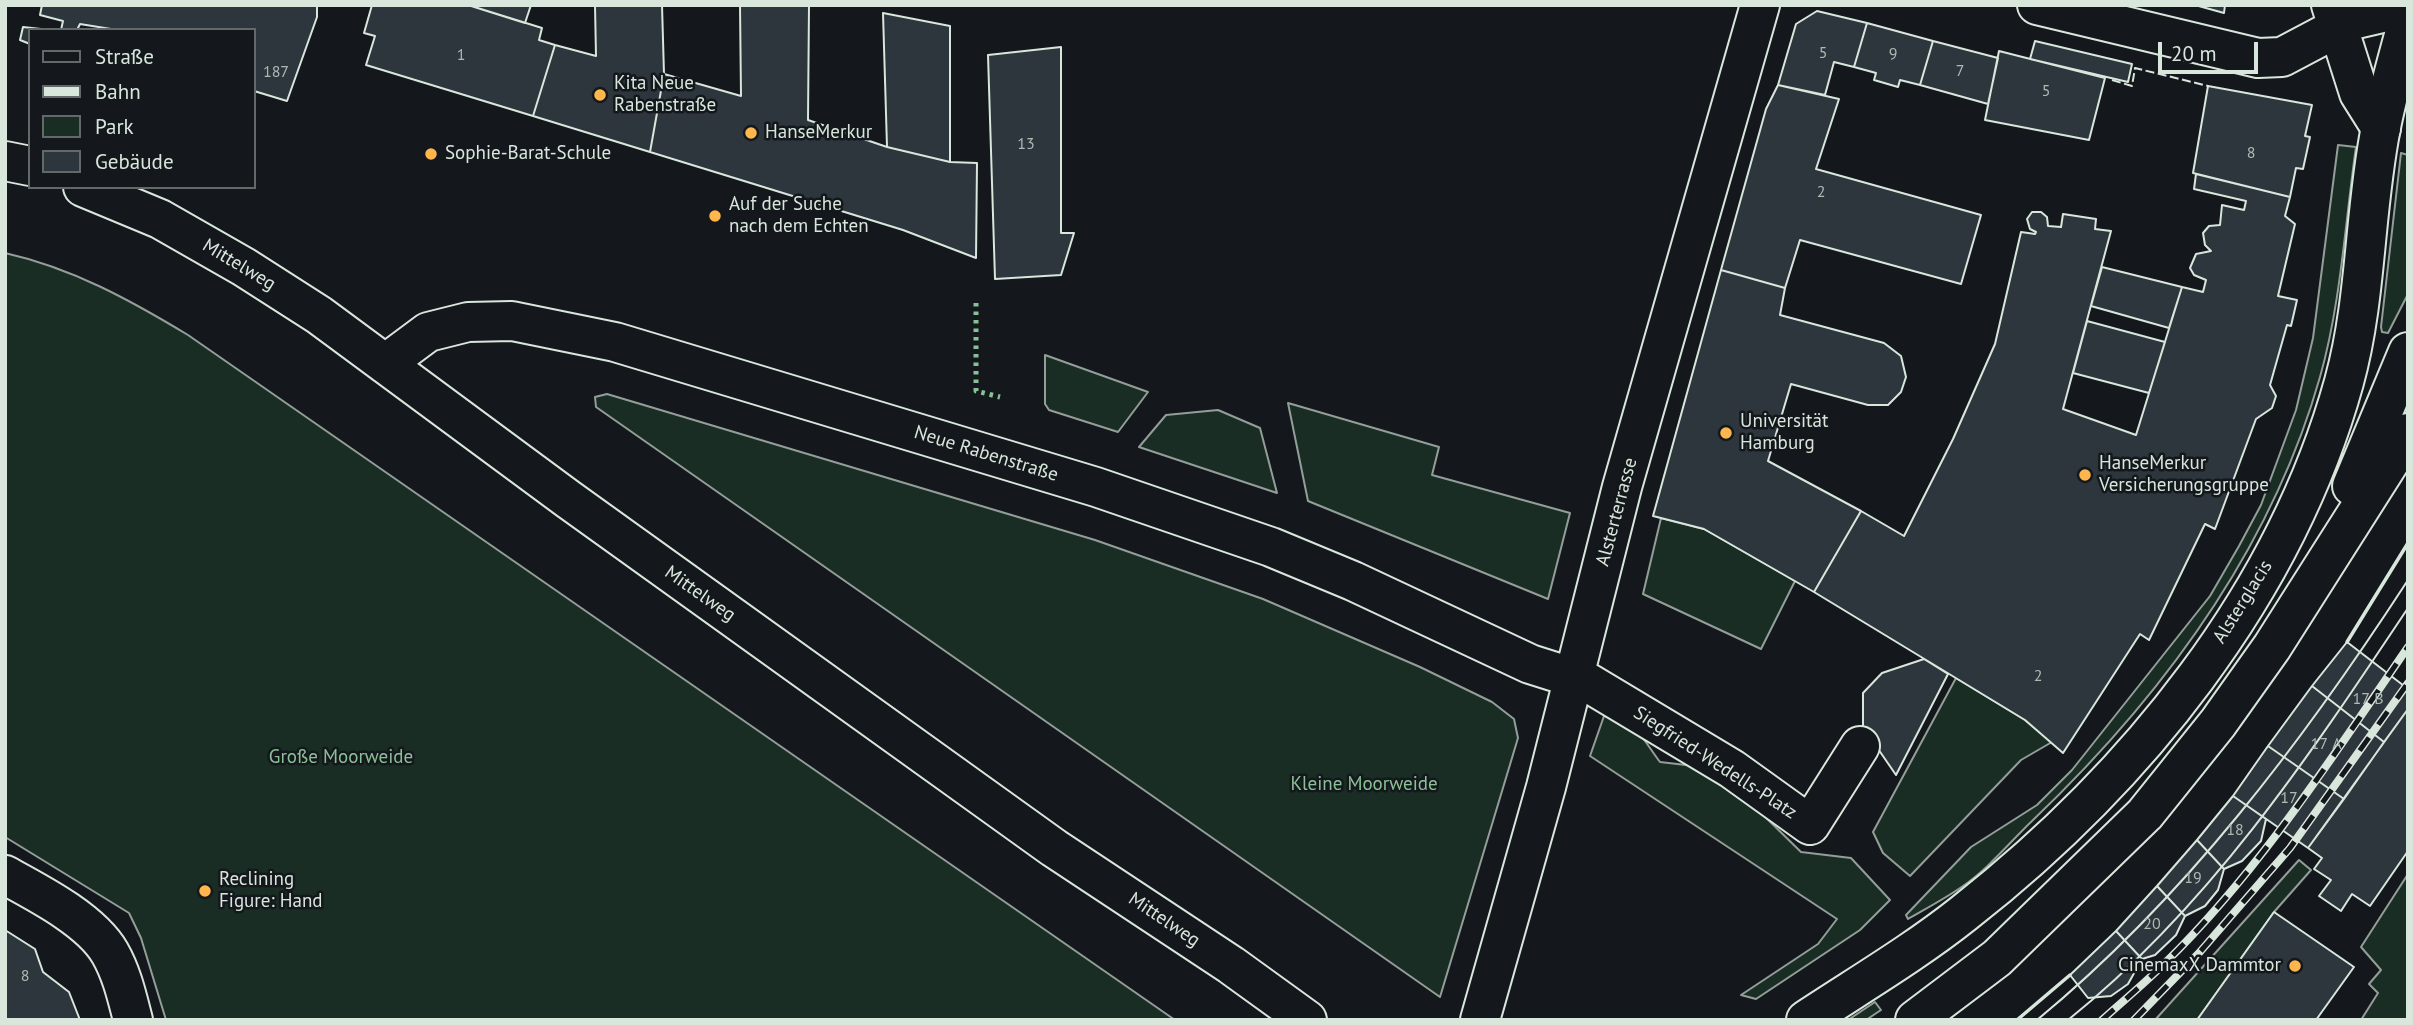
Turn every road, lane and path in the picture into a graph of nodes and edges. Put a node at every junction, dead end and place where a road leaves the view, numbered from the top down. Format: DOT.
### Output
graph roads {
  1 [pos="1760,5"];
  2 [pos="2037,5"];
  3 [pos="2408,7"];
  4 [pos="2335,16"];
  5 [pos="2408,20"];
  6 [pos="2381,128"];
  7 [pos="5,161"];
  8 [pos="28,166"];
  9 [pos="88,189"];
  10 [pos="2408,352"];
  11 [pos="385,364"];
  12 [pos="2408,433"];
  13 [pos="2314,579"];
  14 [pos="1575,678"];
  15 [pos="1860,746"];
  16 [pos="5,875"];
  17 [pos="133,1020"];
  18 [pos="1307,1020"];
  19 [pos="1480,1020"];
  20 [pos="1807,1020"];
  21 [pos="1915,1020"];
  1 -- 14 [label="street, Alsterterrasse"];
  2 -- 4 [label="street"];
  3 -- 4 [label="street"];
  4 -- 6 [label="street"];
  5 -- 6 [label="street, Alsterglacis"];
  6 -- 20 [label="street, Alsterglacis"];
  7 -- 8 [label="street"];
  9 -- 11 [label="street, Mittelweg"];
  10 -- 13 [label="street"];
  11 -- 14 [label="street, Neue Rabenstraße"];
  11 -- 18 [label="street, Mittelweg"];
  12 -- 13 [label="street"];
  13 -- 21 [label="street"];
  14 -- 15 [label="street, Siegfried-Wedells-Platz"];
  14 -- 19 [label="street, Alsterterrasse"];
  16 -- 17 [label="street"];
}
